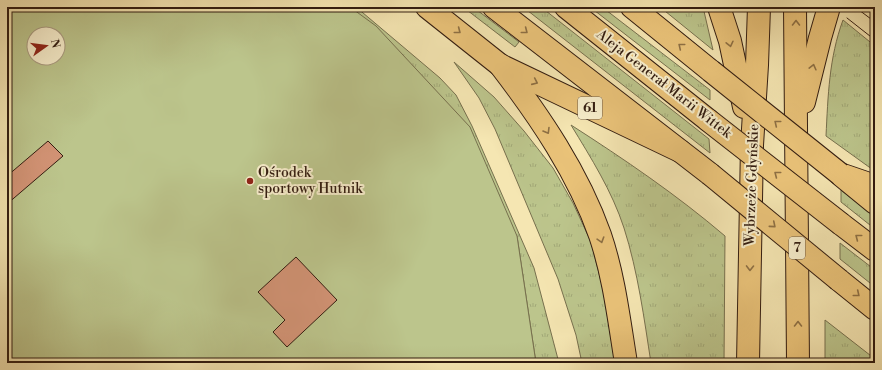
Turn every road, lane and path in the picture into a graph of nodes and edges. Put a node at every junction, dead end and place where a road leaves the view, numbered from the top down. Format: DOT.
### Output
graph roads {
  1 [pos="427,7"];
  2 [pos="494,7"];
  3 [pos="566,7"];
  4 [pos="632,7"];
  5 [pos="720,7"];
  6 [pos="759,7"];
  7 [pos="795,7"];
  8 [pos="829,7"];
  9 [pos="500,65"];
  10 [pos="796,132"];
  11 [pos="752,145"];
  12 [pos="680,151"];
  13 [pos="840,174"];
  14 [pos="875,186"];
  15 [pos="875,203"];
  16 [pos="875,250"];
  17 [pos="875,309"];
  18 [pos="626,363"];
  19 [pos="748,363"];
  20 [pos="798,363"];
  1 -- 9 [label="main road, 61, one-way"];
  2 -- 12 [label="main road, one-way"];
  16 -- 3 [label="main road, Aleja Generał Marii Wittek, one-way, bridge"];
  13 -- 4 [label="main road, one-way, bridge"];
  5 -- 11 [label="main road, one-way"];
  6 -- 11 [label="main road, Wybrzeże Gdyńskie"];
  10 -- 7 [label="main road, 7, one-way"];
  10 -- 8 [label="main road, one-way"];
  9 -- 12 [label="main road, 61, one-way"];
  9 -- 18 [label="main road, one-way"];
  20 -- 10 [label="main road, 7, one-way"];
  11 -- 19 [label="main road, Wybrzeże Gdyńskie, one-way"];
  12 -- 17 [label="main road, 61, one-way, bridge"];
  13 -- 14 [label="main road"];
  13 -- 15 [label="main road"];
}
